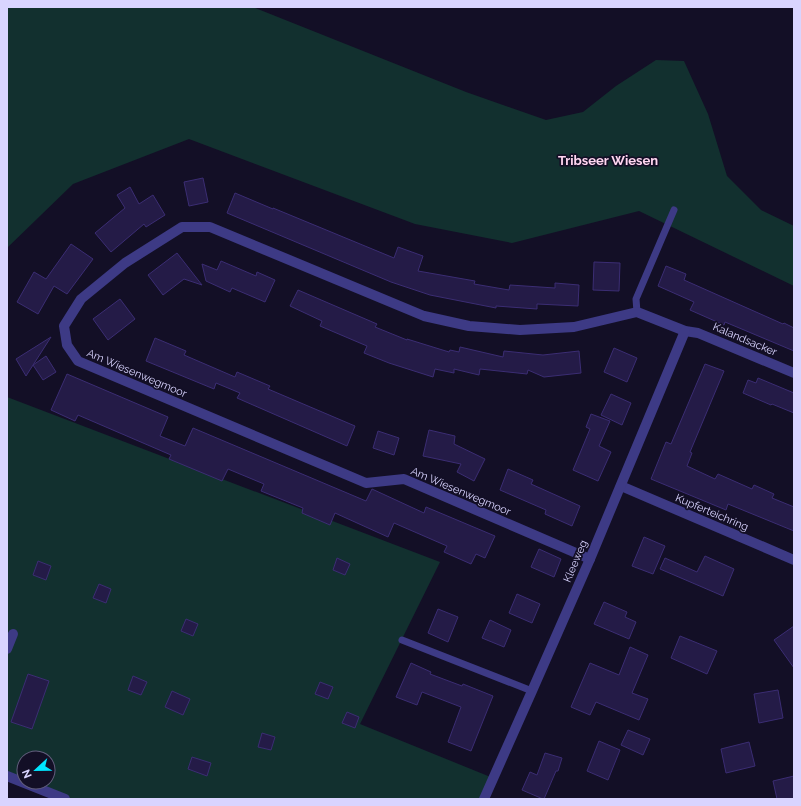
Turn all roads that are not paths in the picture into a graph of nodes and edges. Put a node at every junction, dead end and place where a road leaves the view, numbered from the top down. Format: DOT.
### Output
graph roads {
  1 [pos="674,210"];
  2 [pos="637,312"];
  3 [pos="685,331"];
  4 [pos="794,373"];
  5 [pos="621,486"];
  6 [pos="590,559"];
  7 [pos="794,560"];
  8 [pos="13,634"];
  9 [pos="402,640"];
  10 [pos="7,649"];
  11 [pos="532,692"];
  12 [pos="7,776"];
  13 [pos="65,799"];
  14 [pos="484,799"];
  1 -- 2 [label="lane"];
  2 -- 3 [label="street"];
  2 -- 6 [label="street, Am Wiesenwegmoor"];
  3 -- 4 [label="street, Kalandsacker"];
  3 -- 5 [label="street, Kleeweg"];
  5 -- 6 [label="street, Kleeweg"];
  5 -- 7 [label="street, Kupferteichring"];
  6 -- 11 [label="street, Kleeweg"];
  8 -- 10 [label="street"];
  9 -- 11 [label="lane"];
  11 -- 14 [label="street, Kleeweg"];
  12 -- 13 [label="street"];
}
